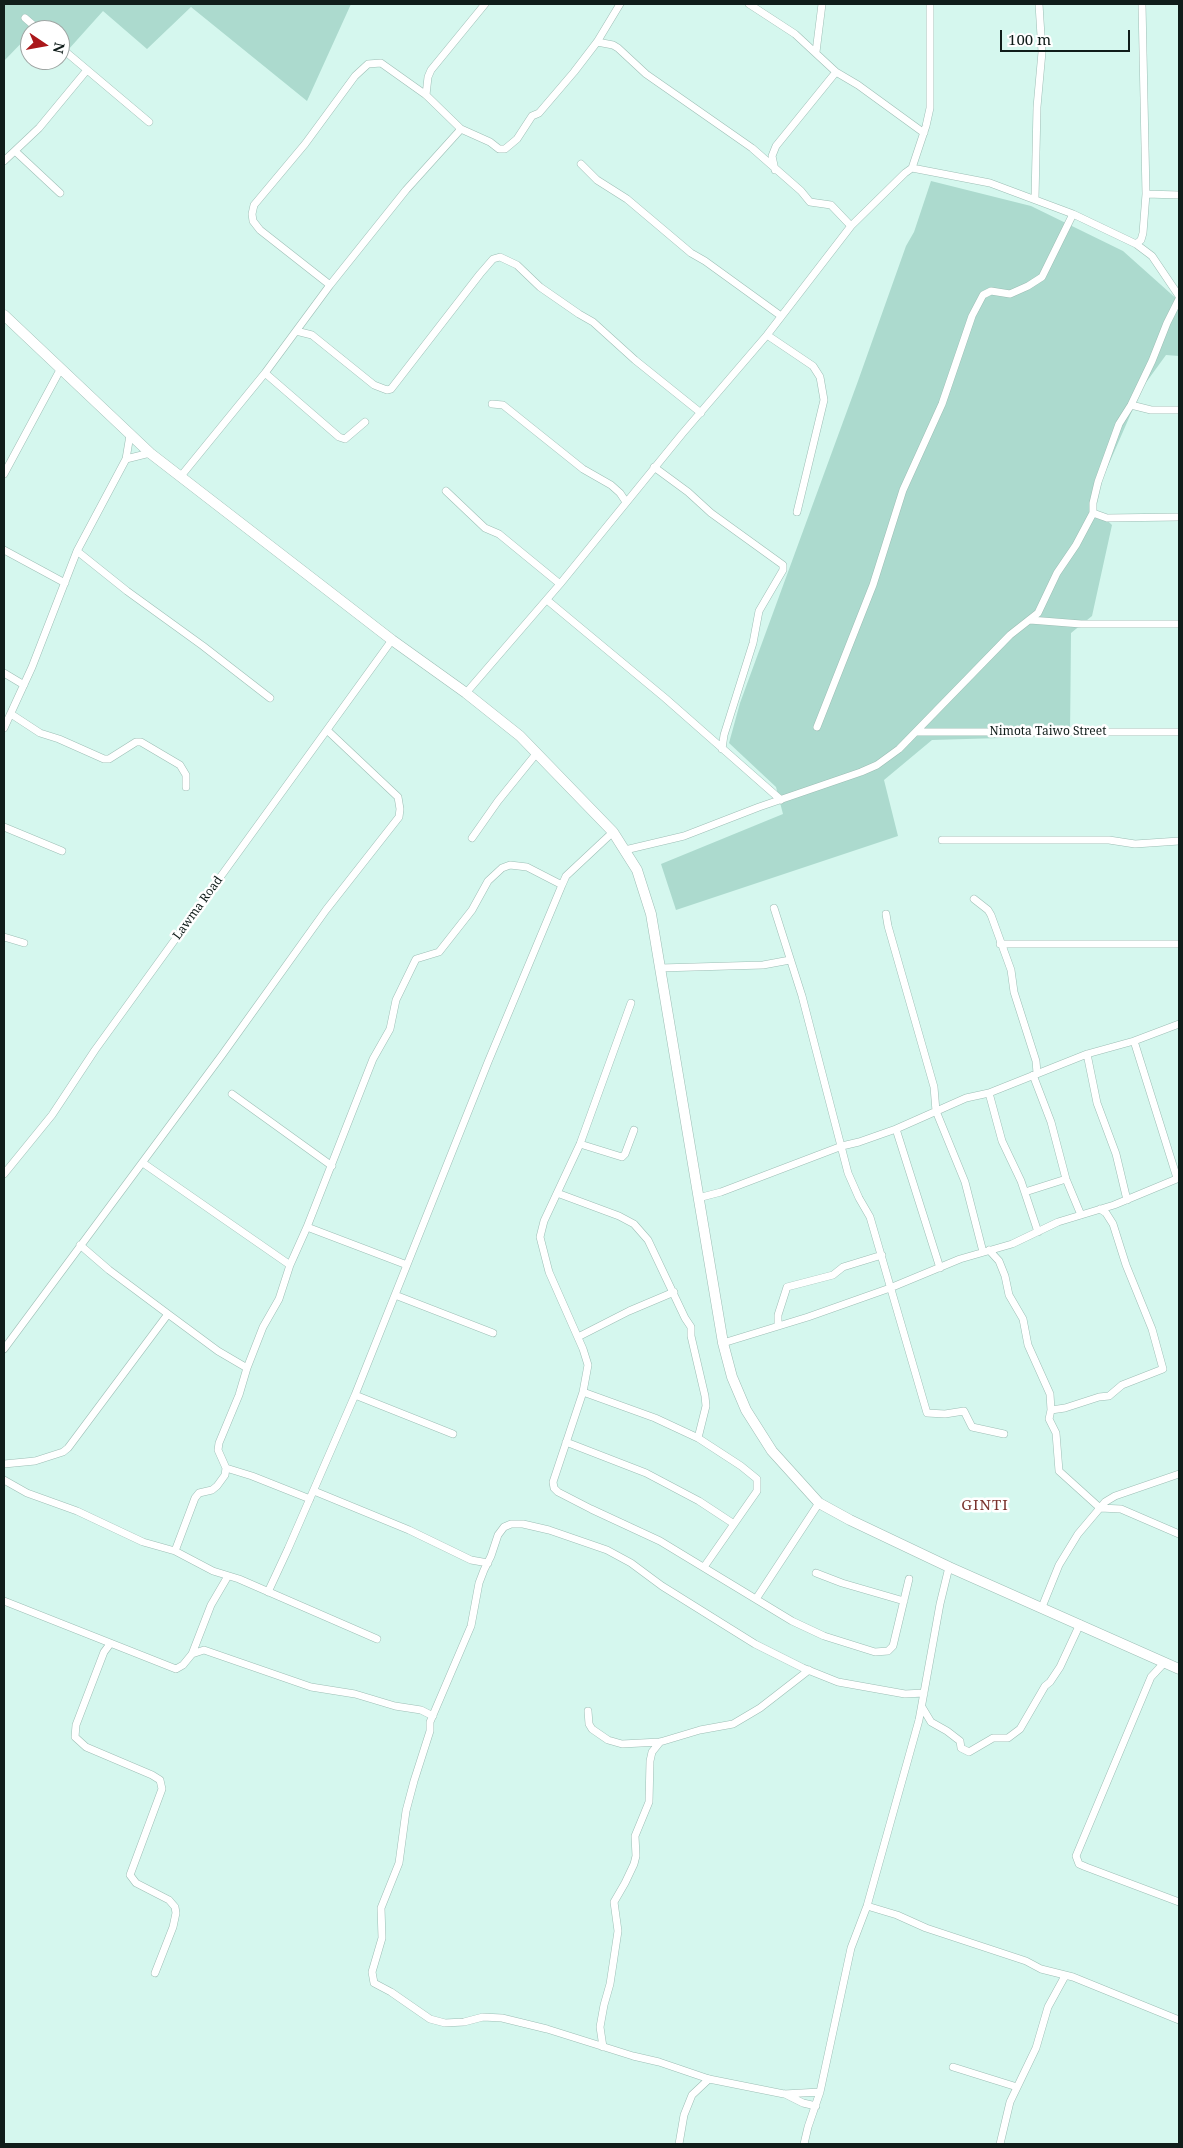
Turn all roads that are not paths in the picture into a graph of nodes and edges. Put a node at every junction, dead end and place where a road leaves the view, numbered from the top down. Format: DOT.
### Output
graph roads {
  1 [pos="484,4"];
  2 [pos="620,4"];
  3 [pos="749,4"];
  4 [pos="822,4"];
  5 [pos="930,4"];
  6 [pos="1039,4"];
  7 [pos="1142,4"];
  8 [pos="25,18"];
  9 [pos="27,20"];
  10 [pos="598,42"];
  11 [pos="816,52"];
  12 [pos="70,56"];
  13 [pos="87,70"];
  14 [pos="836,72"];
  15 [pos="426,96"];
  16 [pos="149,122"];
  17 [pos="461,129"];
  18 [pos="924,134"];
  19 [pos="15,151"];
  20 [pos="4,161"];
  21 [pos="581,164"];
  22 [pos="912,168"];
  23 [pos="775,170"];
  24 [pos="60,193"];
  25 [pos="1146,194"];
  26 [pos="1179,196"];
  27 [pos="1035,199"];
  28 [pos="1073,214"];
  29 [pos="851,226"];
  30 [pos="1136,244"];
  31 [pos="330,285"];
  32 [pos="1179,297"];
  33 [pos="4,315"];
  34 [pos="781,316"];
  35 [pos="296,331"];
  36 [pos="767,335"];
  37 [pos="60,370"];
  38 [pos="265,373"];
  39 [pos="492,404"];
  40 [pos="1131,405"];
  41 [pos="1179,410"];
  42 [pos="701,413"];
  43 [pos="365,422"];
  44 [pos="130,435"];
  45 [pos="150,453"];
  46 [pos="126,459"];
  47 [pos="654,467"];
  48 [pos="4,474"];
  49 [pos="181,476"];
  50 [pos="446,491"];
  51 [pos="626,502"];
  52 [pos="797,512"];
  53 [pos="1093,513"];
  54 [pos="1179,517"];
  55 [pos="4,550"];
  56 [pos="77,550"];
  57 [pos="65,583"];
  58 [pos="560,584"];
  59 [pos="547,600"];
  60 [pos="1030,620"];
  61 [pos="1179,624"];
  62 [pos="392,640"];
  63 [pos="4,673"];
  64 [pos="24,685"];
  65 [pos="466,693"];
  66 [pos="270,698"];
  67 [pos="11,714"];
  68 [pos="817,727"];
  69 [pos="4,728"];
  70 [pos="328,731"];
  71 [pos="916,732"];
  72 [pos="1179,732"];
  73 [pos="722,749"];
  74 [pos="536,754"];
  75 [pos="186,787"];
  76 [pos="780,800"];
  77 [pos="4,827"];
  78 [pos="613,832"];
  79 [pos="472,838"];
  80 [pos="942,840"];
  81 [pos="1179,840"];
  82 [pos="625,850"];
  83 [pos="62,851"];
  84 [pos="562,885"];
  85 [pos="974,899"];
  86 [pos="774,908"];
  87 [pos="886,914"];
  88 [pos="4,937"];
  89 [pos="24,943"];
  90 [pos="1000,944"];
  91 [pos="1179,944"];
  92 [pos="790,960"];
  93 [pos="660,968"];
  94 [pos="631,1002"];
  95 [pos="1179,1024"];
  96 [pos="1134,1042"];
  97 [pos="1087,1054"];
  98 [pos="1035,1074"];
  99 [pos="988,1093"];
  100 [pos="232,1094"];
  101 [pos="936,1111"];
  102 [pos="896,1129"];
  103 [pos="634,1130"];
  104 [pos="580,1144"];
  105 [pos="842,1146"];
  106 [pos="143,1163"];
  107 [pos="332,1166"];
  108 [pos="4,1174"];
  109 [pos="1178,1178"];
  110 [pos="1066,1179"];
  111 [pos="1025,1192"];
  112 [pos="557,1194"];
  113 [pos="698,1198"];
  114 [pos="1127,1200"];
  115 [pos="1100,1209"];
  116 [pos="1081,1215"];
  117 [pos="307,1227"];
  118 [pos="1038,1232"];
  119 [pos="80,1245"];
  120 [pos="986,1251"];
  121 [pos="882,1255"];
  122 [pos="290,1265"];
  123 [pos="407,1265"];
  124 [pos="940,1268"];
  125 [pos="890,1288"];
  126 [pos="674,1292"];
  127 [pos="395,1296"];
  128 [pos="168,1314"];
  129 [pos="778,1326"];
  130 [pos="493,1333"];
  131 [pos="578,1337"];
  132 [pos="723,1343"];
  133 [pos="4,1349"];
  134 [pos="247,1368"];
  135 [pos="583,1392"];
  136 [pos="355,1395"];
  137 [pos="1051,1410"];
  138 [pos="453,1434"];
  139 [pos="1004,1434"];
  140 [pos="698,1438"];
  141 [pos="566,1442"];
  142 [pos="4,1464"];
  143 [pos="226,1468"];
  144 [pos="1179,1474"];
  145 [pos="4,1480"];
  146 [pos="314,1491"];
  147 [pos="1115,1496"];
  148 [pos="310,1499"];
  149 [pos="819,1503"];
  150 [pos="1100,1508"];
  151 [pos="1121,1509"];
  152 [pos="734,1524"];
  153 [pos="1179,1534"];
  154 [pos="175,1551"];
  155 [pos="488,1563"];
  156 [pos="704,1567"];
  157 [pos="949,1567"];
  158 [pos="816,1573"];
  159 [pos="228,1576"];
  160 [pos="909,1579"];
  161 [pos="268,1592"];
  162 [pos="756,1599"];
  163 [pos="4,1601"];
  164 [pos="904,1601"];
  165 [pos="1042,1607"];
  166 [pos="1080,1624"];
  167 [pos="199,1639"];
  168 [pos="377,1639"];
  169 [pos="110,1644"];
  170 [pos="204,1650"];
  171 [pos="192,1654"];
  172 [pos="1164,1663"];
  173 [pos="1179,1669"];
  174 [pos="809,1670"];
  175 [pos="924,1693"];
  176 [pos="921,1707"];
  177 [pos="588,1711"];
  178 [pos="433,1716"];
  179 [pos="660,1742"];
  180 [pos="1179,1902"];
  181 [pos="867,1906"];
  182 [pos="155,1973"];
  183 [pos="1065,1976"];
  184 [pos="1179,2020"];
  185 [pos="603,2047"];
  186 [pos="953,2067"];
  187 [pos="708,2079"];
  188 [pos="1017,2087"];
  189 [pos="820,2092"];
  190 [pos="784,2094"];
  191 [pos="816,2106"];
  192 [pos="679,2144"];
  193 [pos="804,2144"];
  194 [pos="1000,2144"];
  1 -- 15 [label="street"];
  2 -- 10 [label="street"];
  3 -- 11 [label="street"];
  4 -- 11 [label="street"];
  5 -- 18 [label="street"];
  6 -- 27 [label="street"];
  7 -- 25 [label="street"];
  8 -- 9 [label="street"];
  10 -- 17 [label="street"];
  10 -- 23 [label="street"];
  11 -- 14 [label="street"];
  12 -- 13 [label="street"];
  13 -- 16 [label="street"];
  13 -- 19 [label="street"];
  14 -- 18 [label="street"];
  14 -- 23 [label="street"];
  15 -- 17 [label="street"];
  15 -- 31 [label="street"];
  17 -- 31 [label="street"];
  18 -- 22 [label="street"];
  19 -- 20 [label="street"];
  19 -- 24 [label="street"];
  21 -- 34 [label="street"];
  22 -- 27 [label="street"];
  22 -- 29 [label="street"];
  23 -- 29 [label="street"];
  25 -- 26 [label="street"];
  25 -- 30 [label="street"];
  27 -- 28 [label="street"];
  28 -- 30 [label="street"];
  28 -- 68 [label="street"];
  29 -- 34 [label="street"];
  30 -- 32 [label="street"];
  31 -- 35 [label="street"];
  32 -- 40 [label="street"];
  33 -- 37 [label="main road"];
  34 -- 36 [label="street"];
  35 -- 38 [label="street"];
  35 -- 42 [label="street"];
  36 -- 42 [label="street"];
  36 -- 52 [label="street"];
  37 -- 44 [label="main road"];
  37 -- 48 [label="street"];
  38 -- 43 [label="street"];
  38 -- 49 [label="street"];
  39 -- 51 [label="street"];
  40 -- 41 [label="street"];
  40 -- 53 [label="street"];
  42 -- 47 [label="street"];
  44 -- 45 [label="main road"];
  44 -- 46 [label="street"];
  45 -- 46 [label="street"];
  45 -- 49 [label="main road"];
  46 -- 56 [label="street"];
  47 -- 51 [label="street"];
  47 -- 73 [label="street"];
  49 -- 62 [label="main road"];
  50 -- 58 [label="street"];
  51 -- 58 [label="street"];
  53 -- 54 [label="street"];
  53 -- 60 [label="street"];
  55 -- 57 [label="street"];
  56 -- 57 [label="street"];
  56 -- 66 [label="street"];
  57 -- 64 [label="street"];
  58 -- 59 [label="street"];
  59 -- 65 [label="street"];
  59 -- 73 [label="street"];
  60 -- 61 [label="street"];
  60 -- 71 [label="street"];
  62 -- 65 [label="main road"];
  62 -- 70 [label="street, Lawma Road"];
  63 -- 64 [label="street"];
  64 -- 67 [label="street"];
  65 -- 74 [label="main road"];
  67 -- 69 [label="street"];
  67 -- 75 [label="street"];
  70 -- 106 [label="street"];
  70 -- 108 [label="street, Lawma Road"];
  71 -- 72 [label="street, Nimota Taiwo Street"];
  71 -- 76 [label="street"];
  73 -- 76 [label="street"];
  74 -- 78 [label="main road"];
  74 -- 79 [label="street"];
  76 -- 82 [label="street"];
  77 -- 83 [label="street"];
  78 -- 82 [label="main road"];
  78 -- 84 [label="street"];
  80 -- 81 [label="street"];
  82 -- 93 [label="main road"];
  84 -- 107 [label="street"];
  84 -- 123 [label="street"];
  85 -- 90 [label="street"];
  86 -- 92 [label="street"];
  87 -- 101 [label="street"];
  88 -- 89 [label="street"];
  90 -- 91 [label="street"];
  90 -- 98 [label="street"];
  92 -- 93 [label="street"];
  92 -- 105 [label="street"];
  93 -- 113 [label="main road"];
  94 -- 104 [label="street"];
  95 -- 96 [label="street"];
  96 -- 97 [label="street"];
  96 -- 109 [label="street"];
  97 -- 98 [label="street"];
  97 -- 114 [label="street"];
  98 -- 99 [label="street"];
  98 -- 110 [label="street"];
  99 -- 101 [label="street"];
  99 -- 111 [label="street"];
  100 -- 107 [label="street"];
  101 -- 102 [label="street"];
  101 -- 120 [label="street"];
  102 -- 105 [label="street"];
  102 -- 124 [label="street"];
  103 -- 104 [label="street"];
  104 -- 112 [label="street"];
  105 -- 113 [label="street"];
  105 -- 121 [label="street"];
  106 -- 119 [label="street"];
  106 -- 122 [label="street"];
  107 -- 117 [label="street"];
  109 -- 114 [label="street"];
  110 -- 111 [label="street"];
  110 -- 116 [label="street"];
  111 -- 118 [label="street"];
  112 -- 126 [label="street"];
  112 -- 131 [label="street"];
  113 -- 132 [label="main road"];
  114 -- 115 [label="street"];
  115 -- 116 [label="street"];
  115 -- 137 [label="street"];
  116 -- 118 [label="street"];
  117 -- 122 [label="street"];
  117 -- 123 [label="street"];
  118 -- 120 [label="street"];
  119 -- 128 [label="street"];
  119 -- 133 [label="street"];
  120 -- 124 [label="street"];
  120 -- 137 [label="street"];
  121 -- 125 [label="street"];
  121 -- 129 [label="street"];
  122 -- 134 [label="street"];
  123 -- 127 [label="street"];
  124 -- 125 [label="street"];
  125 -- 129 [label="street"];
  125 -- 139 [label="street"];
  126 -- 131 [label="street"];
  126 -- 140 [label="street"];
  127 -- 130 [label="street"];
  127 -- 136 [label="street"];
  128 -- 134 [label="street"];
  128 -- 142 [label="street"];
  129 -- 132 [label="street"];
  131 -- 135 [label="street"];
  132 -- 149 [label="main road"];
  134 -- 143 [label="street"];
  135 -- 140 [label="street"];
  135 -- 141 [label="street"];
  136 -- 138 [label="street"];
  136 -- 146 [label="street"];
  137 -- 150 [label="street"];
  140 -- 152 [label="street"];
  141 -- 152 [label="street"];
  141 -- 156 [label="street"];
  143 -- 148 [label="street"];
  143 -- 154 [label="street"];
  144 -- 147 [label="street"];
  145 -- 154 [label="street"];
  146 -- 148 [label="street"];
  146 -- 155 [label="street"];
  147 -- 150 [label="street"];
  147 -- 151 [label="street"];
  148 -- 161 [label="street"];
  149 -- 157 [label="main road"];
  149 -- 162 [label="street"];
  150 -- 151 [label="street"];
  150 -- 165 [label="street"];
  151 -- 153 [label="street"];
  152 -- 156 [label="street"];
  154 -- 159 [label="street"];
  155 -- 174 [label="street"];
  155 -- 178 [label="street"];
  156 -- 162 [label="street"];
  157 -- 165 [label="main road"];
  157 -- 175 [label="street"];
  158 -- 164 [label="street"];
  159 -- 161 [label="street"];
  159 -- 167 [label="street"];
  160 -- 164 [label="street"];
  161 -- 168 [label="street"];
  162 -- 164 [label="street"];
  163 -- 169 [label="street"];
  165 -- 166 [label="main road"];
  166 -- 172 [label="main road"];
  166 -- 176 [label="street"];
  167 -- 170 [label="street"];
  167 -- 171 [label="street"];
  169 -- 171 [label="street"];
  169 -- 182 [label="street"];
  170 -- 171 [label="street"];
  170 -- 178 [label="street"];
  172 -- 173 [label="main road"];
  172 -- 180 [label="street"];
  174 -- 175 [label="street"];
  174 -- 179 [label="street"];
  175 -- 176 [label="street"];
  176 -- 181 [label="street"];
  177 -- 179 [label="street"];
  178 -- 185 [label="street"];
  179 -- 185 [label="street"];
  181 -- 183 [label="street"];
  181 -- 189 [label="street"];
  183 -- 184 [label="street"];
  183 -- 188 [label="street"];
  185 -- 187 [label="street"];
  186 -- 188 [label="street"];
  187 -- 190 [label="street"];
  187 -- 192 [label="street"];
  188 -- 194 [label="street"];
  189 -- 190 [label="street"];
  189 -- 191 [label="street"];
  190 -- 191 [label="street"];
  191 -- 193 [label="street"];
}
